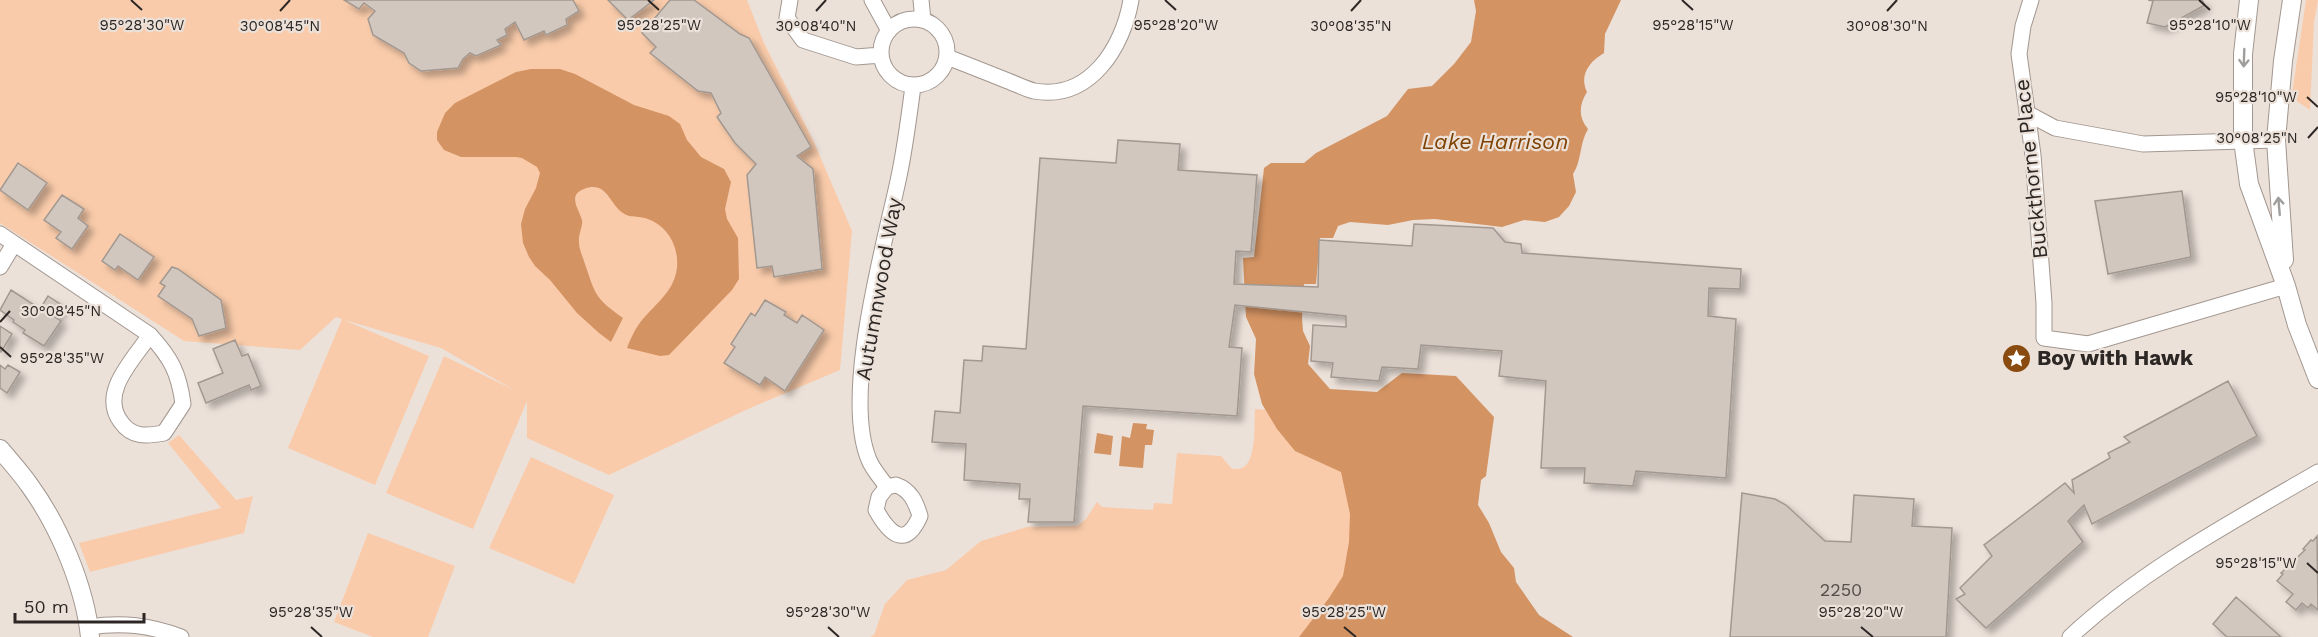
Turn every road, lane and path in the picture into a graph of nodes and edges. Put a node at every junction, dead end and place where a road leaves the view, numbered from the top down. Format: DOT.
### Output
graph roads {
  1 [pos="790,0"];
  2 [pos="872,0"];
  3 [pos="921,0"];
  4 [pos="1131,0"];
  5 [pos="2031,0"];
  6 [pos="2249,0"];
  7 [pos="2292,0"];
  8 [pos="923,20"];
  9 [pos="889,31"];
  10 [pos="881,55"];
  11 [pos="947,57"];
  12 [pos="914,86"];
  13 [pos="2027,113"];
  14 [pos="2242,140"];
  15 [pos="2276,140"];
  16 [pos="0,234"];
  17 [pos="14,244"];
  18 [pos="0,267"];
  19 [pos="2286,285"];
  20 [pos="150,335"];
  21 [pos="2318,379"];
  22 [pos="0,449"];
  23 [pos="2318,472"];
  24 [pos="887,487"];
  25 [pos="90,632"];
  26 [pos="181,637"];
  27 [pos="2070,637"];
  1 -- 10 [label="street"];
  2 -- 9 [label="street"];
  3 -- 8 [label="street"];
  4 -- 11 [label="street"];
  5 -- 13 [label="street, Buckthorne Place"];
  6 -- 14 [label="street, one-way"];
  7 -- 15 [label="street"];
  8 -- 9 [label="street"];
  8 -- 11 [label="street"];
  9 -- 10 [label="street"];
  10 -- 12 [label="street"];
  11 -- 12 [label="street"];
  12 -- 24 [label="street, Autumnwood Way"];
  13 -- 14 [label="street"];
  13 -- 19 [label="street, Buckthorne Place"];
  14 -- 15 [label="street"];
  14 -- 19 [label="street"];
  19 -- 15 [label="street, one-way"];
  16 -- 17 [label="street"];
  17 -- 18 [label="street"];
  17 -- 20 [label="street"];
  19 -- 21 [label="street"];
  20 -- 20 [label="street"];
  22 -- 25 [label="street"];
  23 -- 27 [label="street"];
  25 -- 26 [label="street"];
}
